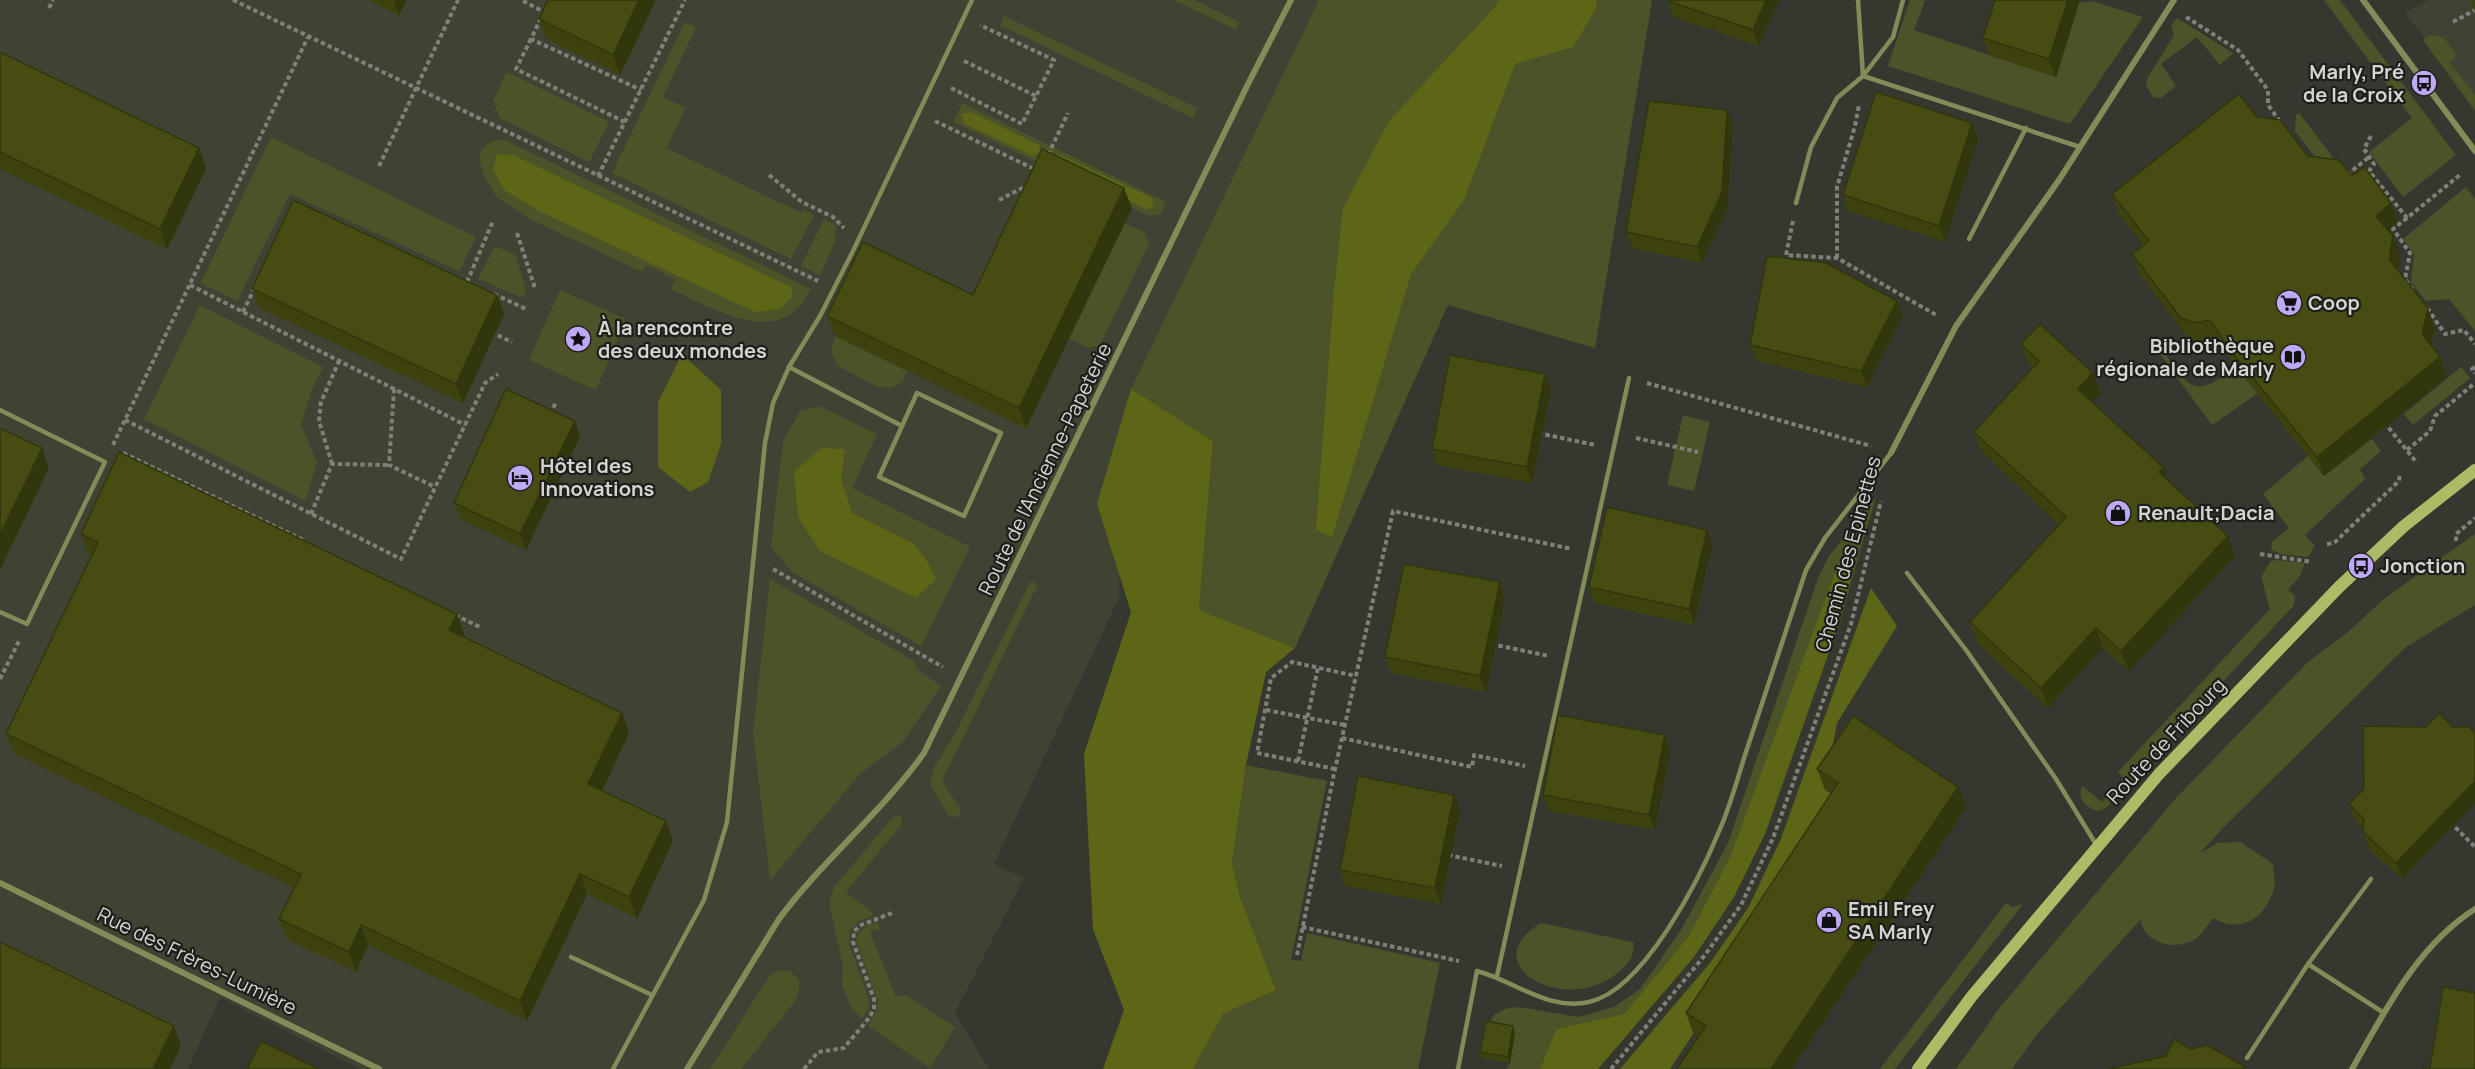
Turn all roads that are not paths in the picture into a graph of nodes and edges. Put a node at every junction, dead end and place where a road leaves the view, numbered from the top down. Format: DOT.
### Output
graph roads {
  1 [pos="972,0"];
  2 [pos="1291,0"];
  3 [pos="1857,0"];
  4 [pos="1903,0"];
  5 [pos="2174,0"];
  6 [pos="2363,0"];
  7 [pos="1863,75"];
  8 [pos="2026,128"];
  9 [pos="2080,147"];
  10 [pos="2475,151"];
  11 [pos="1796,203"];
  12 [pos="1969,239"];
  13 [pos="789,367"];
  14 [pos="1629,378"];
  15 [pos="0,410"];
  16 [pos="902,426"];
  17 [pos="1891,453"];
  18 [pos="2475,470"];
  19 [pos="1907,573"];
  20 [pos="0,612"];
  21 [pos="2098,847"];
  22 [pos="2371,879"];
  23 [pos="0,883"];
  24 [pos="2475,909"];
  25 [pos="571,957"];
  26 [pos="2308,964"];
  27 [pos="1497,976"];
  28 [pos="652,995"];
  29 [pos="2385,1013"];
  30 [pos="2247,1058"];
  31 [pos="379,1069"];
  32 [pos="613,1069"];
  33 [pos="687,1069"];
  34 [pos="1458,1069"];
  35 [pos="1918,1069"];
  36 [pos="2352,1069"];
  1 -- 13 [label="lane"];
  2 -- 33 [label="street, Route de l'Ancienne-Papeterie"];
  3 -- 7 [label="lane"];
  4 -- 7 [label="lane"];
  5 -- 9 [label="street, Chemin des Epinettes"];
  6 -- 10 [label="street"];
  7 -- 8 [label="lane"];
  7 -- 11 [label="lane"];
  8 -- 9 [label="lane"];
  8 -- 12 [label="lane"];
  9 -- 17 [label="street, Chemin des Epinettes"];
  13 -- 16 [label="lane"];
  13 -- 28 [label="lane"];
  14 -- 27 [label="lane"];
  15 -- 20 [label="lane"];
  16 -- 16 [label="lane"];
  17 -- 27 [label="lane"];
  18 -- 21 [label="main road, Route de Fribourg"];
  19 -- 21 [label="lane"];
  21 -- 35 [label="main road, Route de Fribourg"];
  22 -- 26 [label="lane"];
  23 -- 31 [label="street, Rue des Frères-Lumière"];
  24 -- 29 [label="street"];
  25 -- 28 [label="lane"];
  26 -- 29 [label="lane"];
  26 -- 30 [label="lane"];
  27 -- 34 [label="lane"];
  28 -- 32 [label="lane"];
  29 -- 36 [label="street"];
}
